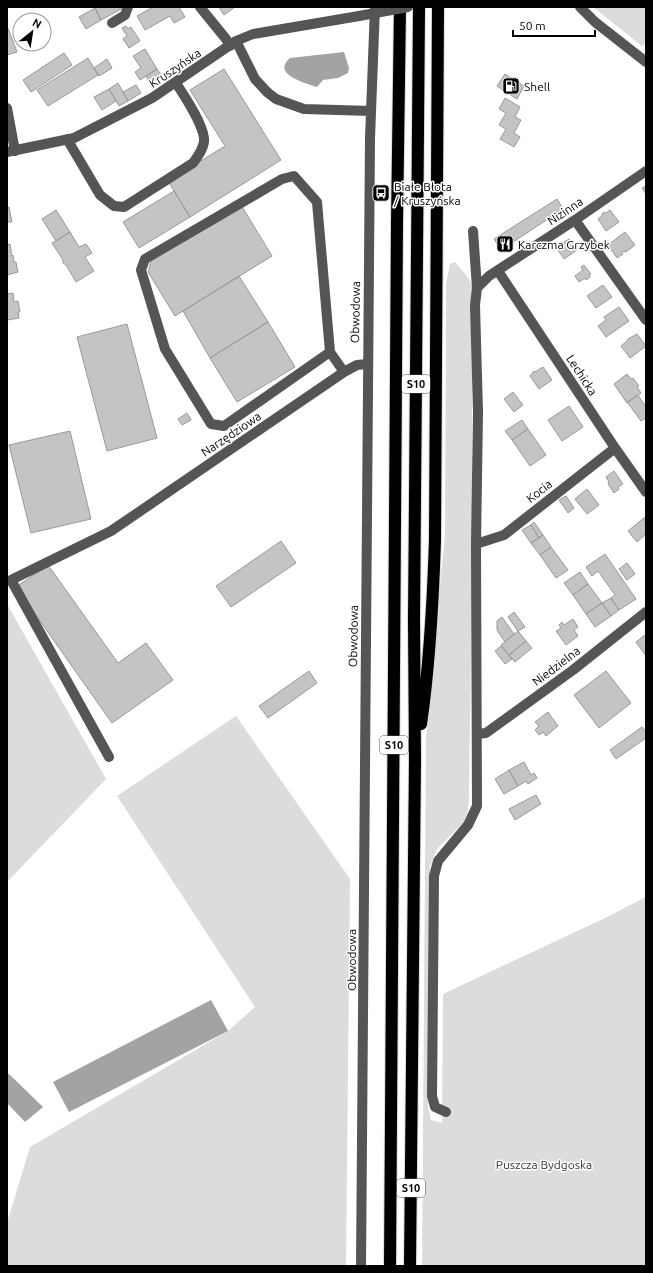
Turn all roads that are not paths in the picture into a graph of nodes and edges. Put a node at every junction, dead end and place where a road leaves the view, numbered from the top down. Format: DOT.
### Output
graph roads {
  1 [pos="128,7"];
  2 [pos="200,7"];
  3 [pos="375,7"];
  4 [pos="400,7"];
  5 [pos="408,7"];
  6 [pos="419,7"];
  7 [pos="438,7"];
  8 [pos="580,7"];
  9 [pos="112,23"];
  10 [pos="233,44"];
  11 [pos="646,62"];
  12 [pos="176,83"];
  13 [pos="7,108"];
  14 [pos="371,111"];
  15 [pos="67,140"];
  16 [pos="11,152"];
  17 [pos="646,171"];
  18 [pos="575,220"];
  19 [pos="473,231"];
  20 [pos="498,271"];
  21 [pos="477,288"];
  22 [pos="646,320"];
  23 [pos="330,352"];
  24 [pos="367,364"];
  25 [pos="344,372"];
  26 [pos="614,448"];
  27 [pos="646,492"];
  28 [pos="476,544"];
  29 [pos="646,612"];
  30 [pos="477,734"];
  31 [pos="109,756"];
  32 [pos="415,760"];
  33 [pos="446,1112"];
  34 [pos="361,1266"];
  35 [pos="390,1266"];
  36 [pos="410,1266"];
  1 -- 9 [label="street"];
  2 -- 10 [label="street"];
  3 -- 14 [label="street, Obwodowa"];
  4 -- 35 [label="highway, S10"];
  5 -- 10 [label="street, Kruszyńska, bridge"];
  6 -- 32 [label="highway, S10"];
  7 -- 32 [label="highway"];
  8 -- 11 [label="street"];
  10 -- 12 [label="street, Kruszyńska"];
  10 -- 14 [label="street"];
  12 -- 15 [label="street, Kruszyńska"];
  12 -- 15 [label="street"];
  13 -- 16 [label="street"];
  14 -- 24 [label="street, Obwodowa"];
  15 -- 16 [label="street, Kruszyńska"];
  17 -- 18 [label="street, Nizinna"];
  18 -- 20 [label="street, Nizinna"];
  18 -- 22 [label="street"];
  19 -- 21 [label="street"];
  20 -- 21 [label="street, Nizinna"];
  20 -- 26 [label="street, Lechicka"];
  21 -- 28 [label="street"];
  23 -- 23 [label="street"];
  23 -- 25 [label="street"];
  24 -- 25 [label="street, Narzędziowa"];
  24 -- 34 [label="street, Obwodowa"];
  25 -- 31 [label="street, Narzędziowa"];
  26 -- 27 [label="street, Lechicka"];
  26 -- 28 [label="street, Kocia"];
  28 -- 30 [label="street"];
  29 -- 30 [label="street, Niedzielna"];
  30 -- 33 [label="street"];
  32 -- 36 [label="highway, S10"];
}
